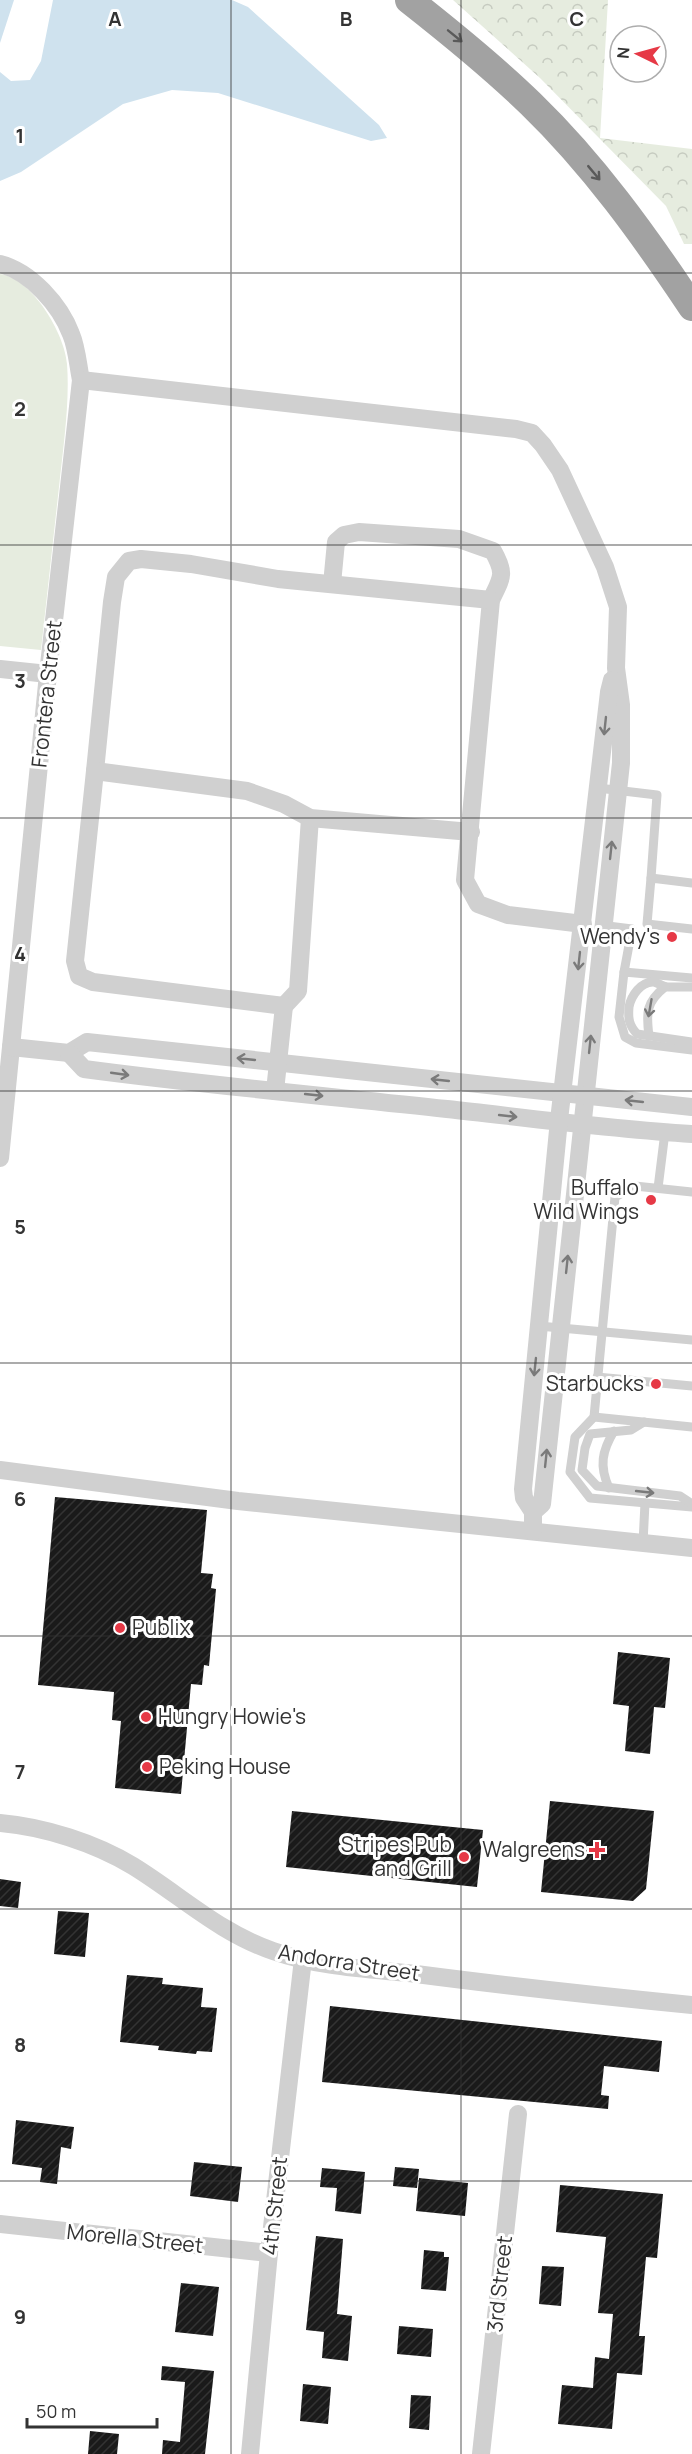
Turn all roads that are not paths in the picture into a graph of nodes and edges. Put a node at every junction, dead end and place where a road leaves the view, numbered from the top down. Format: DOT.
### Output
graph roads {
  1 [pos="409,0"];
  2 [pos="0,264"];
  3 [pos="692,308"];
  4 [pos="81,380"];
  5 [pos="332,584"];
  6 [pos="491,600"];
  7 [pos="616,668"];
  8 [pos="0,669"];
  9 [pos="48,674"];
  10 [pos="94,771"];
  11 [pos="598,788"];
  12 [pos="618,790"];
  13 [pos="310,818"];
  14 [pos="471,832"];
  15 [pos="651,878"];
  16 [pos="692,883"];
  17 [pos="583,924"];
  18 [pos="647,924"];
  19 [pos="603,926"];
  20 [pos="632,929"];
  21 [pos="692,929"];
  22 [pos="624,972"];
  23 [pos="692,978"];
  24 [pos="664,987"];
  25 [pos="692,987"];
  26 [pos="284,1006"];
  27 [pos="649,1036"];
  28 [pos="692,1042"];
  29 [pos="11,1047"];
  30 [pos="692,1050"];
  31 [pos="69,1053"];
  32 [pos="279,1063"];
  33 [pos="275,1091"];
  34 [pos="564,1093"];
  35 [pos="585,1095"];
  36 [pos="692,1107"];
  37 [pos="551,1120"];
  38 [pos="582,1123"];
  39 [pos="665,1132"];
  40 [pos="692,1134"];
  41 [pos="0,1158"];
  42 [pos="658,1188"];
  43 [pos="692,1192"];
  44 [pos="539,1326"];
  45 [pos="560,1328"];
  46 [pos="601,1332"];
  47 [pos="692,1340"];
  48 [pos="597,1377"];
  49 [pos="692,1386"];
  50 [pos="594,1417"];
  51 [pos="644,1422"];
  52 [pos="692,1428"];
  53 [pos="614,1431"];
  54 [pos="0,1470"];
  55 [pos="609,1488"];
  56 [pos="645,1503"];
  57 [pos="692,1505"];
  58 [pos="533,1512"];
  59 [pos="533,1531"];
  60 [pos="643,1543"];
  61 [pos="692,1548"];
  62 [pos="0,1823"];
  63 [pos="303,1959"];
  64 [pos="692,2005"];
  65 [pos="518,2114"];
  66 [pos="0,2224"];
  67 [pos="269,2253"];
  68 [pos="250,2454"];
  69 [pos="482,2454"];
  1 -- 3 [label="highway, one-way"];
  2 -- 4 [label="street, Frontera Street"];
  4 -- 7 [label="street"];
  4 -- 9 [label="street, Frontera Street"];
  5 -- 6 [label="street"];
  5 -- 6 [label="street"];
  5 -- 10 [label="street"];
  6 -- 14 [label="street"];
  7 -- 11 [label="street, one-way"];
  7 -- 12 [label="street"];
  8 -- 9 [label="street"];
  9 -- 29 [label="street, Frontera Street"];
  10 -- 13 [label="street"];
  10 -- 26 [label="street"];
  11 -- 12 [label="lane"];
  11 -- 17 [label="street"];
  12 -- 15 [label="lane"];
  19 -- 12 [label="street, one-way"];
  13 -- 14 [label="street"];
  13 -- 26 [label="street"];
  14 -- 17 [label="street"];
  15 -- 16 [label="lane"];
  15 -- 18 [label="lane"];
  17 -- 19 [label="lane"];
  17 -- 34 [label="street, one-way"];
  18 -- 20 [label="lane"];
  18 -- 21 [label="lane"];
  19 -- 20 [label="lane"];
  35 -- 19 [label="street, one-way"];
  20 -- 22 [label="lane"];
  22 -- 23 [label="lane"];
  22 -- 30 [label="lane"];
  24 -- 25 [label="lane"];
  24 -- 27 [label="lane, one-way"];
  24 -- 27 [label="lane"];
  26 -- 32 [label="street"];
  27 -- 28 [label="lane"];
  29 -- 31 [label="street"];
  29 -- 41 [label="street, Frontera Street"];
  32 -- 31 [label="street, one-way"];
  31 -- 33 [label="street, one-way"];
  32 -- 33 [label="street"];
  34 -- 32 [label="street, one-way"];
  33 -- 37 [label="street, one-way"];
  34 -- 35 [label="street"];
  34 -- 37 [label="street"];
  36 -- 35 [label="street, one-way"];
  35 -- 38 [label="street"];
  37 -- 38 [label="street"];
  37 -- 44 [label="street"];
  38 -- 39 [label="street"];
  45 -- 38 [label="street, one-way"];
  39 -- 40 [label="street"];
  39 -- 42 [label="lane"];
  42 -- 43 [label="lane"];
  42 -- 46 [label="lane"];
  44 -- 45 [label="lane"];
  44 -- 58 [label="street, one-way"];
  45 -- 46 [label="lane"];
  58 -- 45 [label="street, one-way"];
  46 -- 47 [label="lane"];
  46 -- 48 [label="lane"];
  48 -- 49 [label="lane"];
  48 -- 50 [label="lane"];
  50 -- 51 [label="lane"];
  50 -- 56 [label="lane"];
  51 -- 52 [label="lane"];
  51 -- 53 [label="lane"];
  53 -- 55 [label="lane"];
  53 -- 55 [label="lane"];
  54 -- 59 [label="street"];
  55 -- 57 [label="lane, one-way"];
  56 -- 57 [label="lane"];
  56 -- 60 [label="lane"];
  58 -- 59 [label="street"];
  59 -- 60 [label="street"];
  60 -- 61 [label="street"];
  62 -- 63 [label="street, Andorra Street"];
  63 -- 64 [label="street, Andorra Street"];
  63 -- 67 [label="street, 4th Street"];
  65 -- 69 [label="street, 3rd Street"];
  66 -- 67 [label="street, Morella Street"];
  67 -- 68 [label="street, 4th Street"];
}
